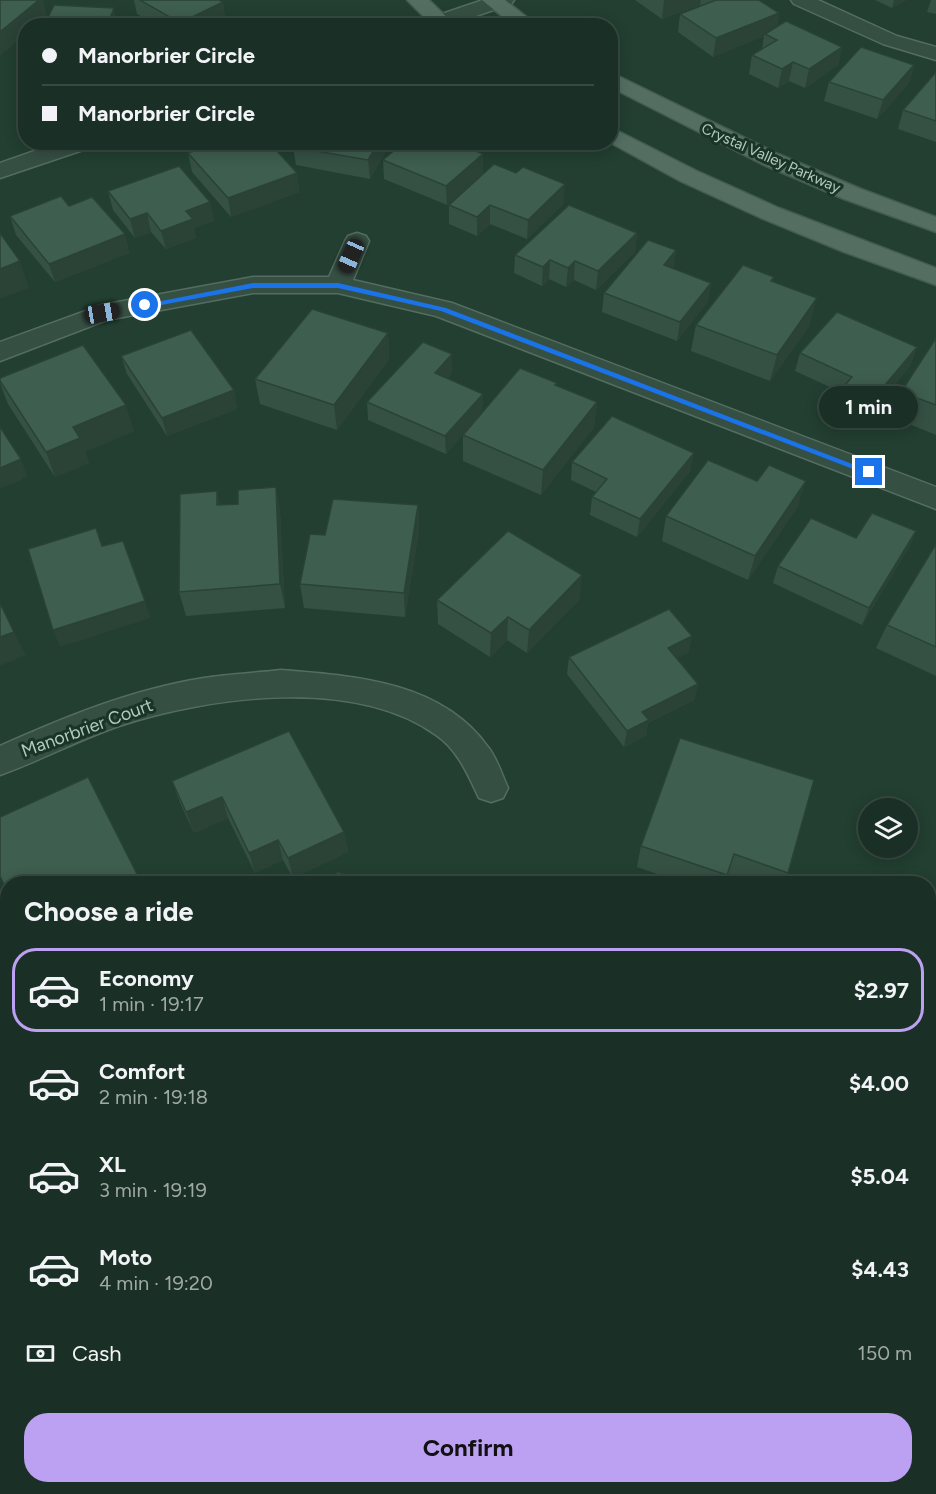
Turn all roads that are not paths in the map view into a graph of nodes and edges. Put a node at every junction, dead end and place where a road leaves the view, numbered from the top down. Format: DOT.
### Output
graph roads {
  1 [pos="417,0"];
  2 [pos="497,0"];
  3 [pos="801,0"];
  4 [pos="432,18"];
  5 [pos="452,18"];
  6 [pos="518,18"];
  7 [pos="936,54"];
  8 [pos="618,83"];
  9 [pos="618,138"];
  10 [pos="61,150"];
  11 [pos="0,171"];
  12 [pos="936,225"];
  13 [pos="357,241"];
  14 [pos="936,277"];
  15 [pos="338,285"];
  16 [pos="0,352"];
  17 [pos="936,498"];
  18 [pos="0,761"];
  19 [pos="491,788"];
  1 -- 4 [label="main road"];
  2 -- 5 [label="street"];
  2 -- 6 [label="main road"];
  3 -- 7 [label="street"];
  8 -- 12 [label="main road, Crystal Valley Parkway"];
  9 -- 14 [label="main road"];
  10 -- 11 [label="street"];
  13 -- 15 [label="street"];
  15 -- 16 [label="street"];
  15 -- 17 [label="street"];
  18 -- 19 [label="street, Manorbrier Court"];
}
